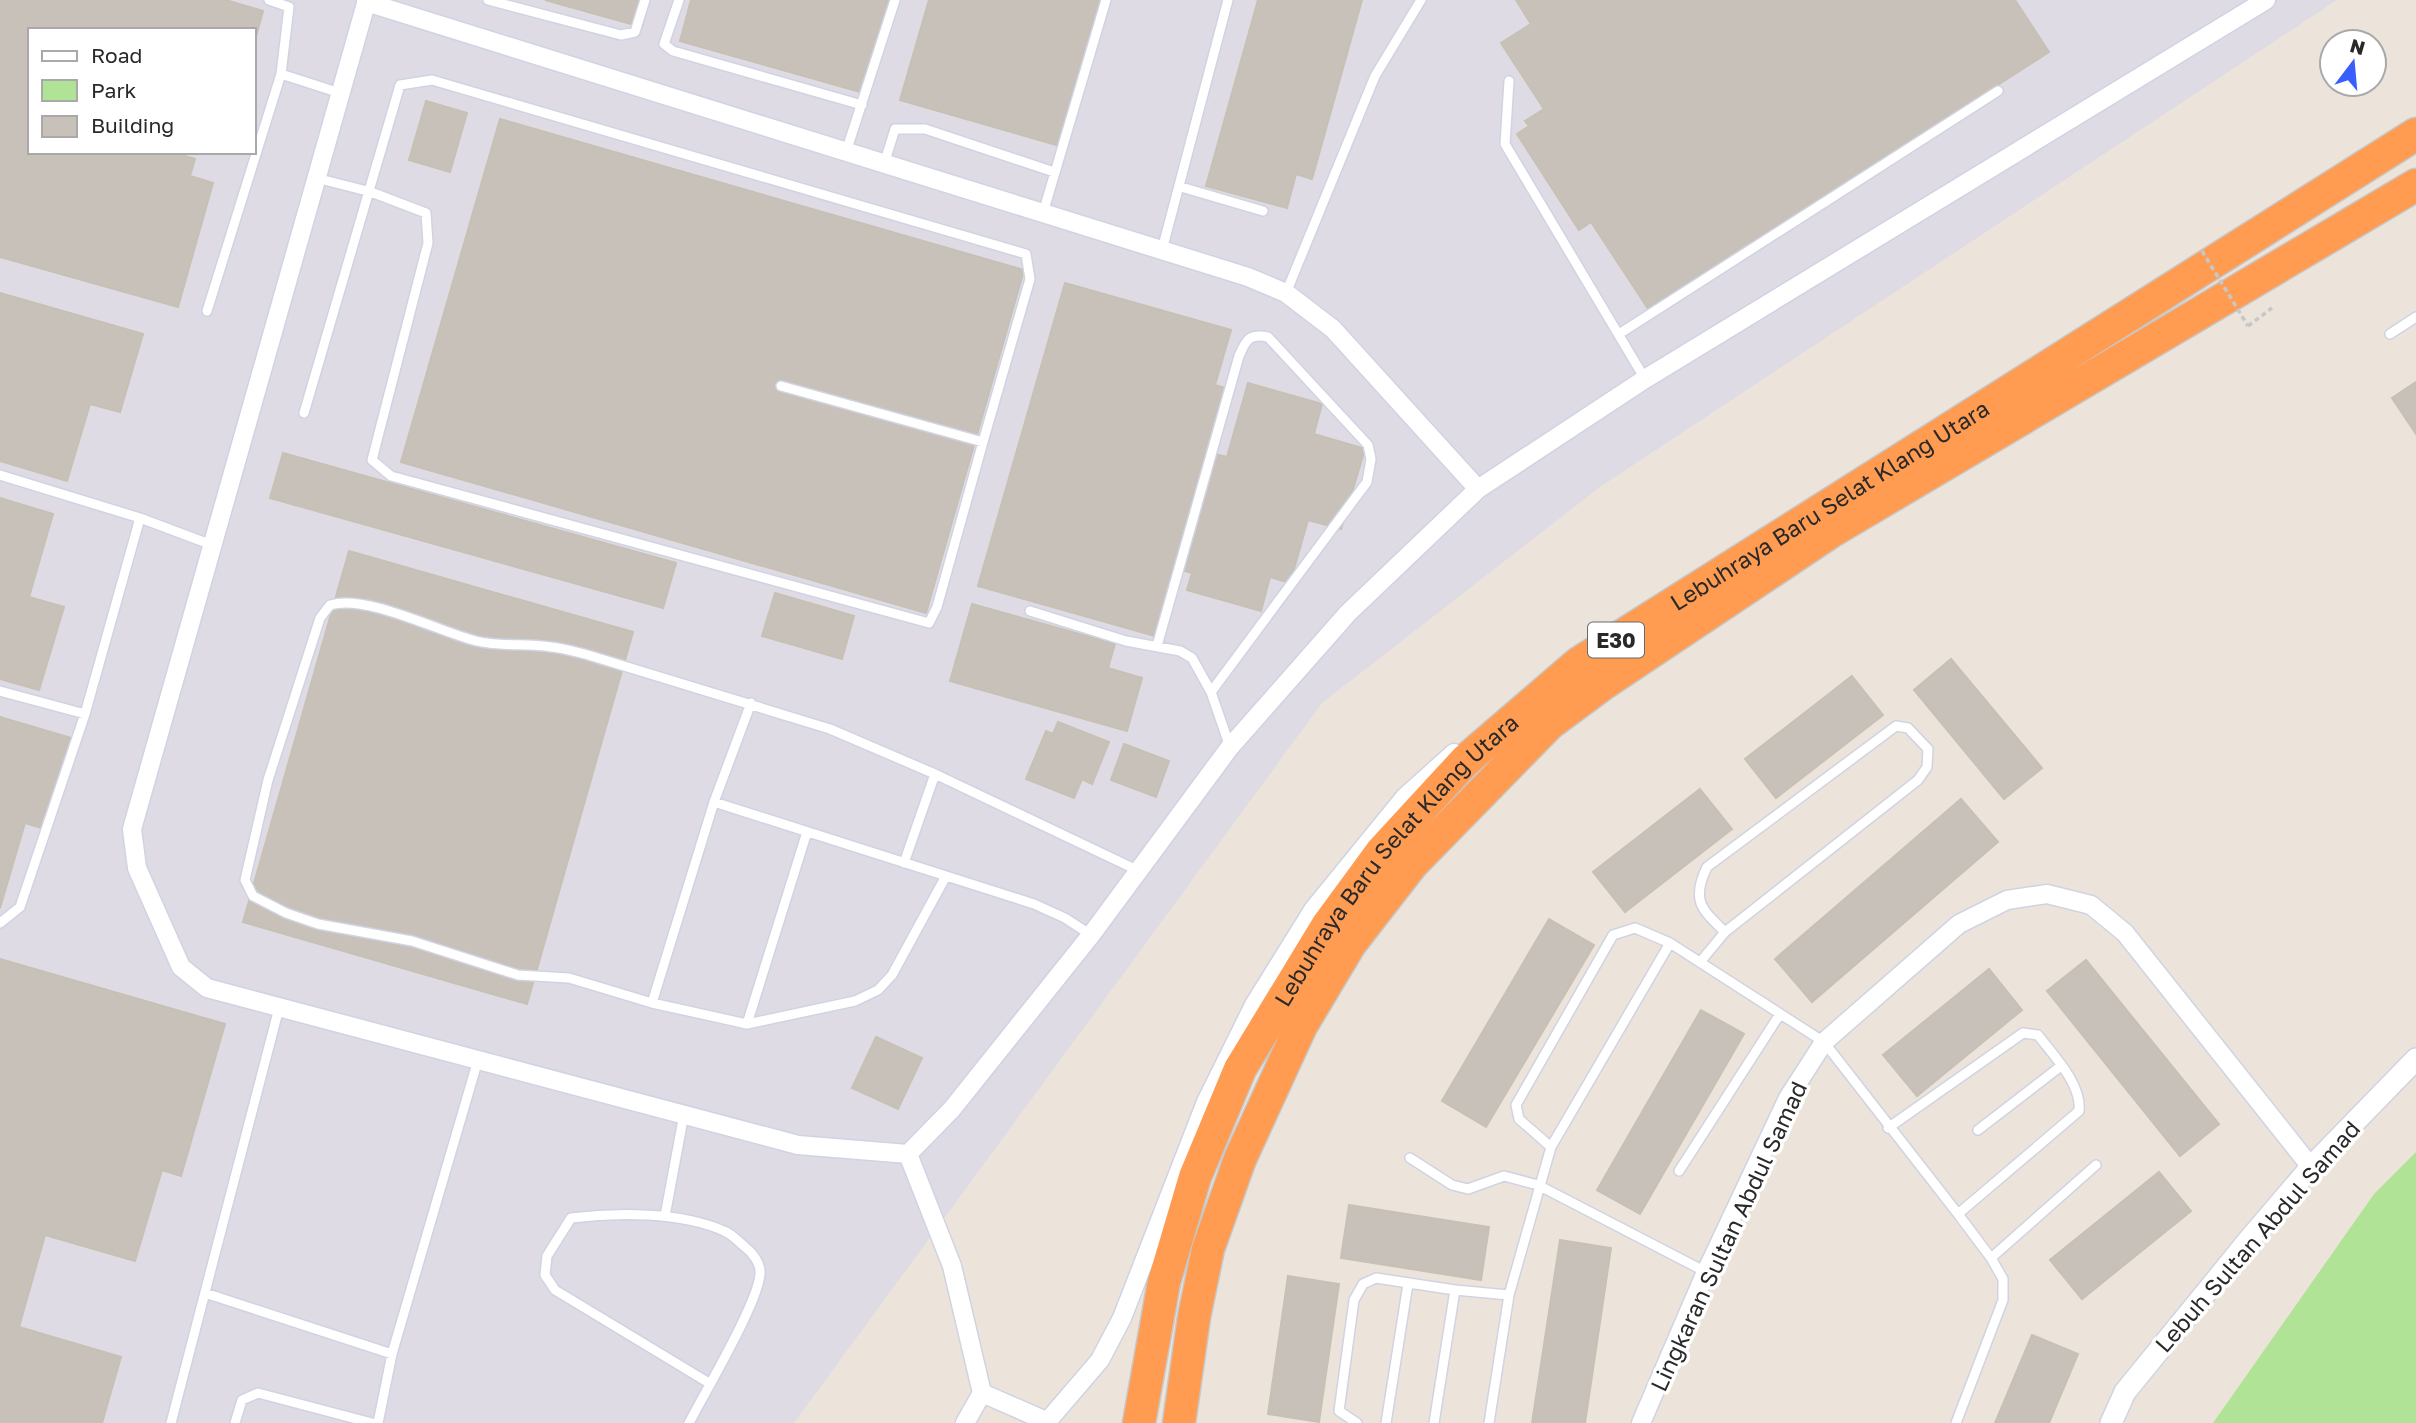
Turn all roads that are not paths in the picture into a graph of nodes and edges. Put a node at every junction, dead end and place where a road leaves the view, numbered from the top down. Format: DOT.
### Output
graph roads {
  1 [pos="269,0"];
  2 [pos="488,0"];
  3 [pos="645,0"];
  4 [pos="679,0"];
  5 [pos="895,0"];
  6 [pos="1106,0"];
  7 [pos="1228,0"];
  8 [pos="1421,0"];
  9 [pos="2266,0"];
  10 [pos="366,1"];
  11 [pos="281,74"];
  12 [pos="1508,81"];
  13 [pos="1998,91"];
  14 [pos="341,93"];
  15 [pos="862,105"];
  16 [pos="2416,134"];
  17 [pos="846,152"];
  18 [pos="884,164"];
  19 [pos="1054,172"];
  20 [pos="316,178"];
  21 [pos="2416,185"];
  22 [pos="1181,187"];
  23 [pos="371,192"];
  24 [pos="1263,211"];
  25 [pos="1043,213"];
  26 [pos="1162,250"];
  27 [pos="1286,293"];
  28 [pos="207,311"];
  29 [pos="2416,317"];
  30 [pos="1619,334"];
  31 [pos="2390,334"];
  32 [pos="1645,379"];
  33 [pos="781,386"];
  34 [pos="304,413"];
  35 [pos="983,442"];
  36 [pos="0,475"];
  37 [pos="1478,489"];
  38 [pos="140,518"];
  39 [pos="212,545"];
  40 [pos="1030,611"];
  41 [pos="1157,646"];
  42 [pos="1579,663"];
  43 [pos="0,691"];
  44 [pos="1211,692"];
  45 [pos="751,703"];
  46 [pos="85,714"];
  47 [pos="1230,747"];
  48 [pos="935,774"];
  49 [pos="714,802"];
  50 [pos="807,832"];
  51 [pos="904,863"];
  52 [pos="1139,872"];
  53 [pos="946,876"];
  54 [pos="0,923"];
  55 [pos="1725,932"];
  56 [pos="1091,935"];
  57 [pos="1670,943"];
  58 [pos="1701,961"];
  59 [pos="652,1003"];
  60 [pos="279,1008"];
  61 [pos="1780,1014"];
  62 [pos="747,1024"];
  63 [pos="1824,1042"];
  64 [pos="2416,1059"];
  65 [pos="478,1060"];
  66 [pos="2061,1066"];
  67 [pos="684,1114"];
  68 [pos="1888,1128"];
  69 [pos="1978,1130"];
  70 [pos="1551,1147"];
  71 [pos="908,1154"];
  72 [pos="1410,1158"];
  73 [pos="2096,1165"];
  74 [pos="2311,1167"];
  75 [pos="1679,1171"];
  76 [pos="1538,1185"];
  77 [pos="1958,1214"];
  78 [pos="665,1216"];
  79 [pos="1991,1258"];
  80 [pos="1706,1272"];
  81 [pos="1408,1284"];
  82 [pos="1455,1290"];
  83 [pos="205,1293"];
  84 [pos="1509,1295"];
  85 [pos="392,1354"];
  86 [pos="709,1383"];
  87 [pos="982,1392"];
  88 [pos="1046,1422"];
  89 [pos="171,1423"];
  90 [pos="234,1423"];
  91 [pos="372,1423"];
  92 [pos="378,1423"];
  93 [pos="689,1423"];
  94 [pos="965,1423"];
  95 [pos="1139,1423"];
  96 [pos="1179,1423"];
  97 [pos="1357,1423"];
  98 [pos="1386,1423"];
  99 [pos="1434,1423"];
  100 [pos="1489,1423"];
  101 [pos="1642,1423"];
  102 [pos="1956,1423"];
  103 [pos="2111,1423"];
  1 -- 11 [label="lane"];
  2 -- 3 [label="lane"];
  4 -- 15 [label="lane"];
  5 -- 15 [label="lane"];
  6 -- 19 [label="lane"];
  7 -- 22 [label="lane"];
  8 -- 27 [label="lane"];
  9 -- 32 [label="street"];
  10 -- 14 [label="street"];
  10 -- 17 [label="street"];
  11 -- 14 [label="lane"];
  11 -- 28 [label="lane"];
  12 -- 30 [label="lane"];
  13 -- 30 [label="lane"];
  14 -- 20 [label="street"];
  15 -- 17 [label="lane"];
  16 -- 42 [label="highway, Lebuhraya Baru Selat Klang Utara / E30"];
  17 -- 18 [label="street"];
  18 -- 19 [label="lane"];
  18 -- 25 [label="street"];
  19 -- 25 [label="lane"];
  20 -- 23 [label="lane"];
  20 -- 39 [label="street"];
  21 -- 96 [label="highway, Lebuhraya Baru Selat Klang Utara / E30"];
  22 -- 24 [label="lane"];
  22 -- 26 [label="lane"];
  23 -- 34 [label="lane"];
  23 -- 35 [label="lane"];
  23 -- 35 [label="lane"];
  25 -- 26 [label="street"];
  26 -- 27 [label="street"];
  27 -- 37 [label="street"];
  29 -- 31 [label="lane"];
  30 -- 32 [label="lane"];
  32 -- 37 [label="street"];
  33 -- 35 [label="lane"];
  36 -- 38 [label="lane"];
  37 -- 47 [label="street"];
  38 -- 39 [label="lane"];
  38 -- 46 [label="lane"];
  39 -- 60 [label="street"];
  40 -- 41 [label="lane"];
  41 -- 44 [label="lane"];
  41 -- 44 [label="lane"];
  42 -- 88 [label="street"];
  42 -- 95 [label="highway, Lebuhraya Baru Selat Klang Utara / E30"];
  43 -- 46 [label="lane"];
  44 -- 47 [label="lane"];
  45 -- 48 [label="lane"];
  45 -- 49 [label="lane"];
  45 -- 59 [label="lane"];
  46 -- 54 [label="lane"];
  47 -- 52 [label="street"];
  48 -- 51 [label="lane"];
  48 -- 52 [label="lane"];
  49 -- 50 [label="lane"];
  49 -- 59 [label="lane"];
  50 -- 51 [label="lane"];
  50 -- 62 [label="lane"];
  51 -- 53 [label="lane"];
  52 -- 56 [label="street"];
  53 -- 56 [label="lane"];
  53 -- 62 [label="lane"];
  55 -- 55 [label="lane"];
  55 -- 58 [label="lane"];
  56 -- 71 [label="street"];
  57 -- 58 [label="lane"];
  57 -- 70 [label="lane"];
  57 -- 70 [label="lane"];
  58 -- 61 [label="lane"];
  59 -- 62 [label="lane"];
  60 -- 65 [label="street"];
  60 -- 83 [label="lane"];
  61 -- 63 [label="lane"];
  61 -- 75 [label="lane"];
  63 -- 68 [label="lane"];
  63 -- 74 [label="street, Lingkaran Sultan Abdul Samad"];
  63 -- 80 [label="street, Lingkaran Sultan Abdul Samad"];
  64 -- 74 [label="street, Lebuh Sultan Abdul Samad"];
  65 -- 67 [label="street"];
  65 -- 85 [label="lane"];
  66 -- 68 [label="lane"];
  66 -- 69 [label="lane"];
  66 -- 77 [label="lane"];
  67 -- 71 [label="street"];
  67 -- 78 [label="lane"];
  68 -- 77 [label="lane"];
  70 -- 76 [label="lane"];
  71 -- 87 [label="street"];
  72 -- 76 [label="lane"];
  73 -- 79 [label="lane"];
  74 -- 103 [label="street, Lebuh Sultan Abdul Samad"];
  76 -- 80 [label="lane"];
  76 -- 84 [label="lane"];
  77 -- 79 [label="lane"];
  78 -- 86 [label="lane"];
  78 -- 86 [label="lane"];
  79 -- 102 [label="lane"];
  80 -- 101 [label="street, Lingkaran Sultan Abdul Samad"];
  81 -- 82 [label="lane"];
  81 -- 97 [label="lane"];
  81 -- 98 [label="lane"];
  82 -- 84 [label="lane"];
  82 -- 99 [label="lane"];
  83 -- 85 [label="lane"];
  83 -- 89 [label="lane"];
  84 -- 100 [label="lane"];
  85 -- 92 [label="lane"];
  86 -- 93 [label="lane"];
  87 -- 88 [label="street"];
  87 -- 94 [label="street"];
  90 -- 91 [label="lane"];
}
